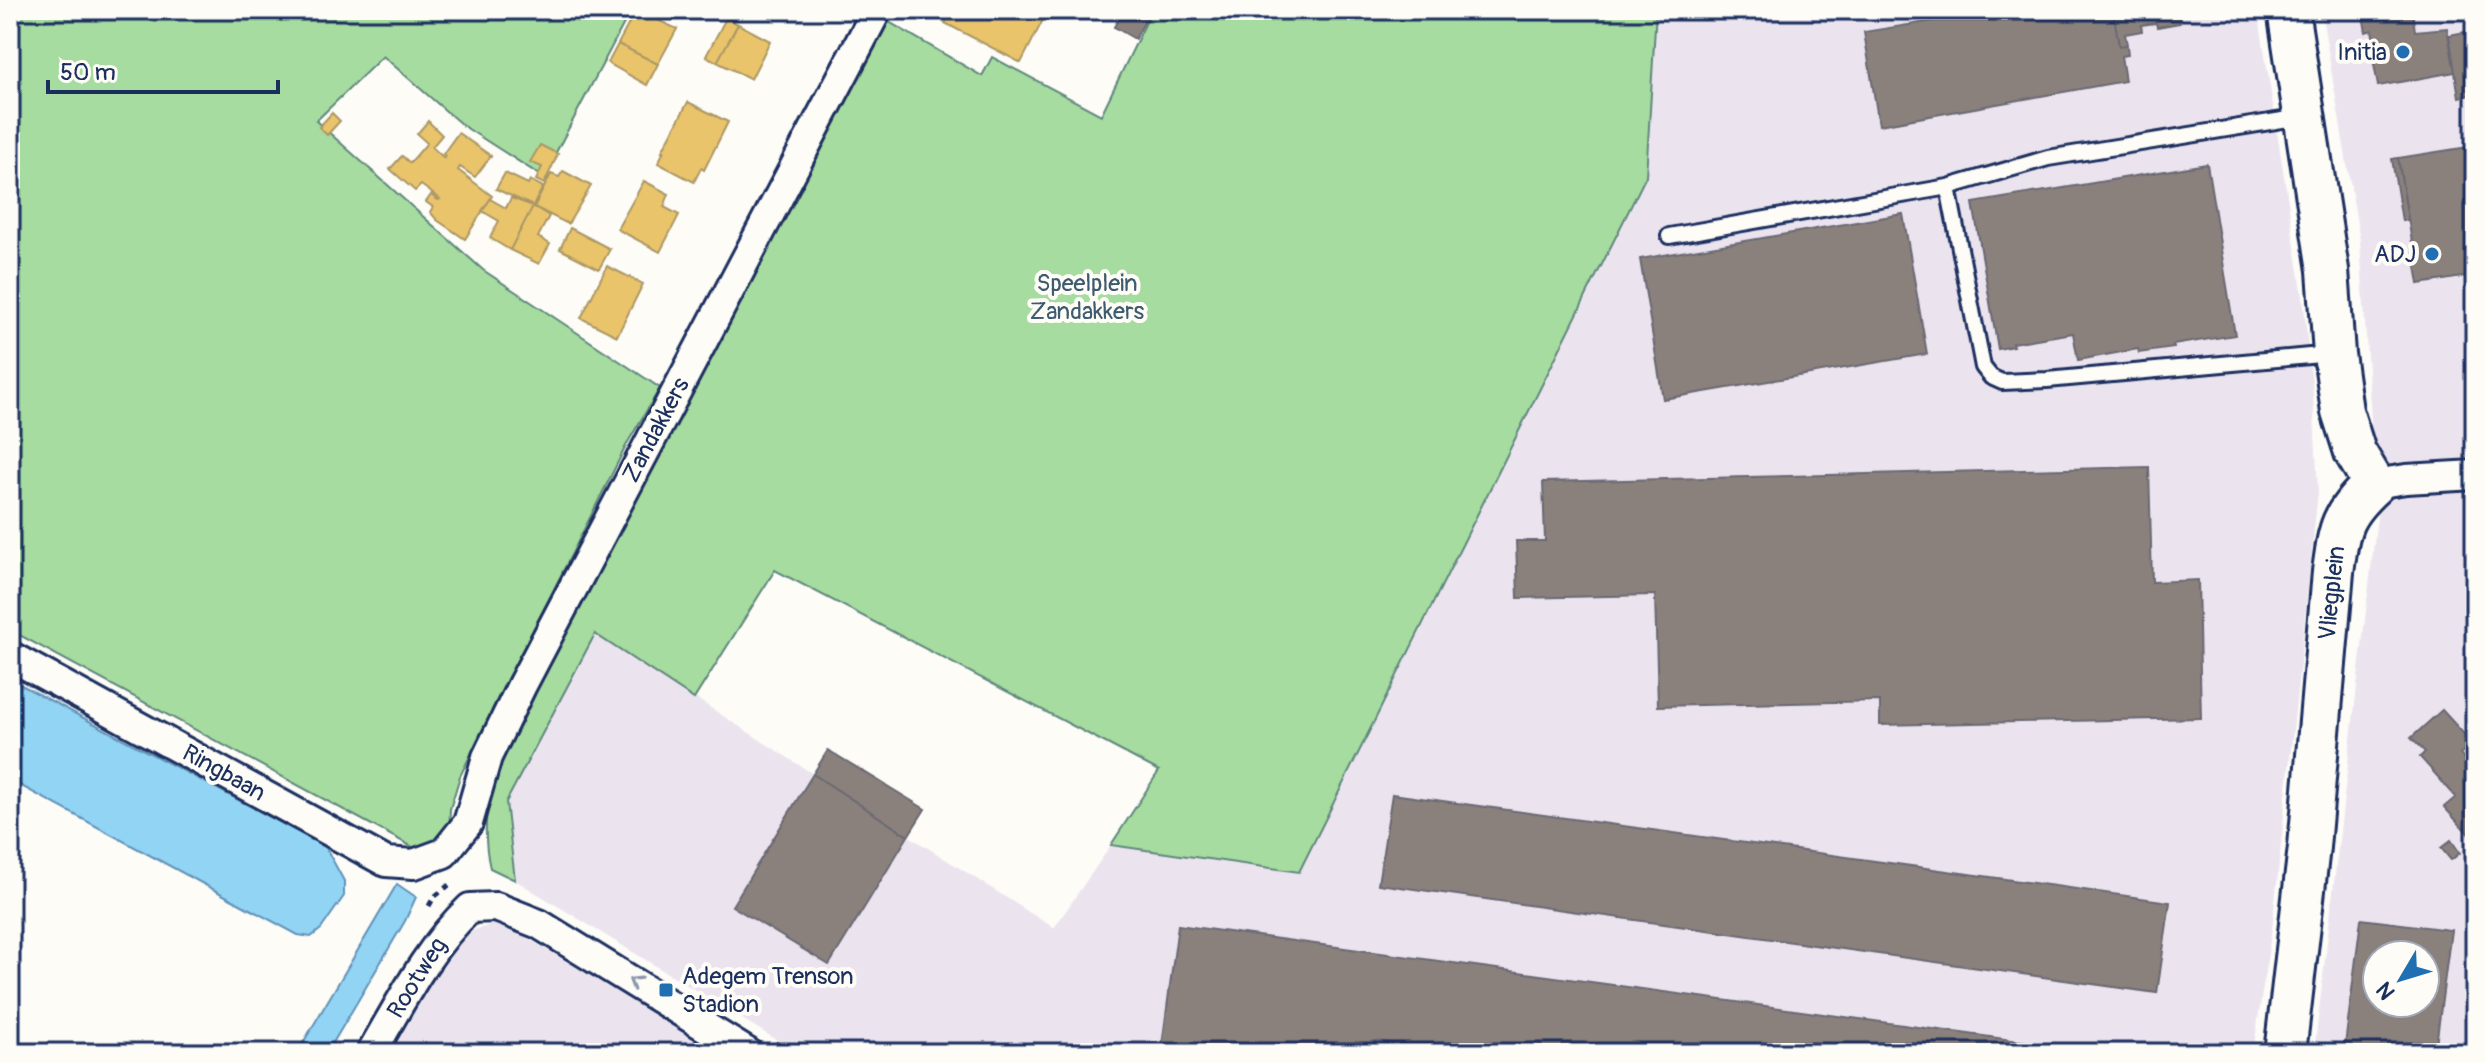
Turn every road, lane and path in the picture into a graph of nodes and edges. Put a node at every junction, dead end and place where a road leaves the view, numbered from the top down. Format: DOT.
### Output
graph roads {
  1 [pos="877,10"];
  2 [pos="2288,10"];
  3 [pos="2305,116"];
  4 [pos="1948,187"];
  5 [pos="1669,236"];
  6 [pos="2334,354"];
  7 [pos="2475,475"];
  8 [pos="2374,484"];
  9 [pos="10,656"];
  10 [pos="444,853"];
  11 [pos="371,1053"];
  12 [pos="748,1053"];
  13 [pos="2285,1053"];
  1 -- 10 [label="street, Zandakkers"];
  2 -- 3 [label="street"];
  3 -- 4 [label="lane"];
  3 -- 6 [label="street"];
  4 -- 5 [label="lane"];
  4 -- 6 [label="lane"];
  6 -- 8 [label="street"];
  7 -- 8 [label="street"];
  8 -- 13 [label="street, Vliegplein"];
  9 -- 10 [label="street, Ringbaan"];
  12 -- 11 [label="street, Rootweg, one-way"];
}
